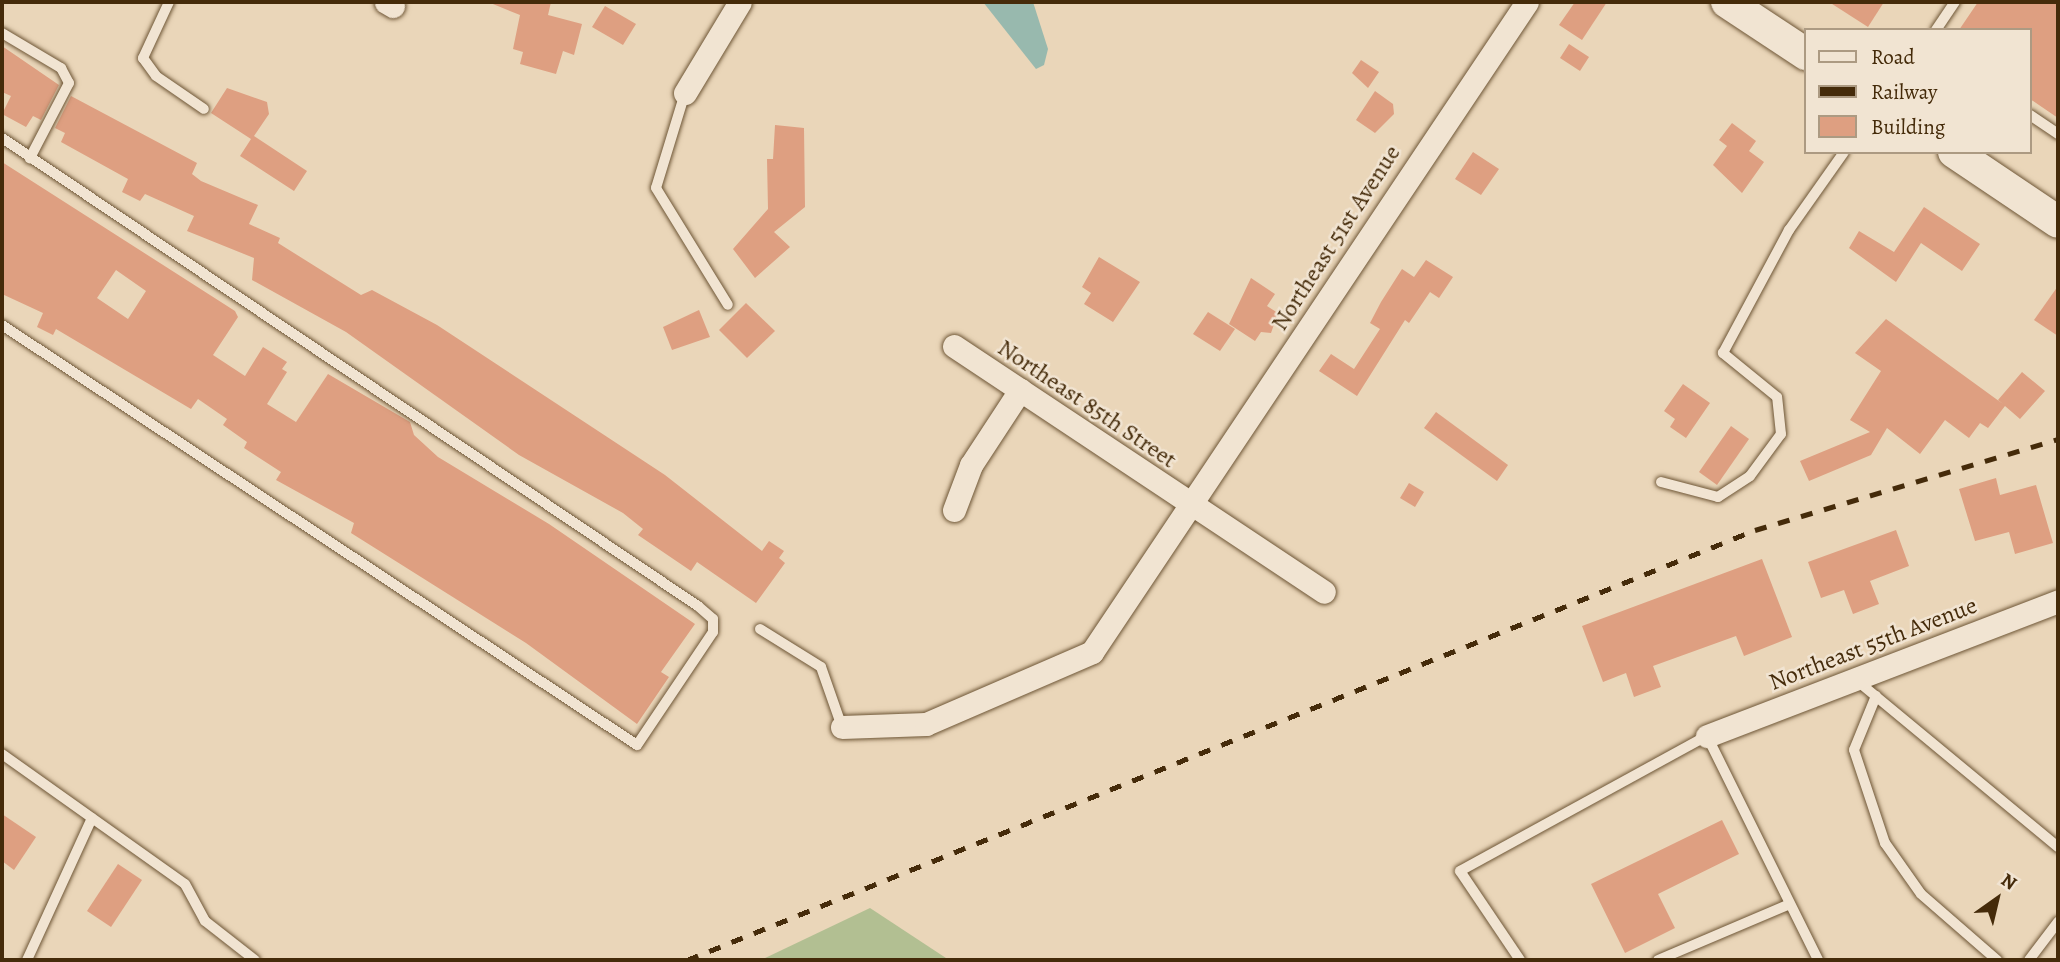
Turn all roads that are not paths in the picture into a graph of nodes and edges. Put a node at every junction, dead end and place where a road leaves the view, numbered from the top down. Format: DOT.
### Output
graph roads {
  1 [pos="169,2"];
  2 [pos="740,2"];
  3 [pos="1527,2"];
  4 [pos="1727,2"];
  5 [pos="1955,2"];
  6 [pos="1937,28"];
  7 [pos="2,33"];
  8 [pos="1804,53"];
  9 [pos="685,93"];
  10 [pos="204,109"];
  11 [pos="2032,116"];
  12 [pos="2058,134"];
  13 [pos="2,138"];
  14 [pos="1842,154"];
  15 [pos="1957,154"];
  16 [pos="30,158"];
  17 [pos="2058,222"];
  18 [pos="728,306"];
  19 [pos="2,325"];
  20 [pos="954,346"];
  21 [pos="1020,390"];
  22 [pos="1661,482"];
  23 [pos="1192,505"];
  24 [pos="954,510"];
  25 [pos="1324,592"];
  26 [pos="2056,605"];
  27 [pos="760,629"];
  28 [pos="1855,679"];
  29 [pos="1876,696"];
  30 [pos="842,727"];
  31 [pos="1707,736"];
  32 [pos="2,754"];
  33 [pos="92,818"];
  34 [pos="2058,847"];
  35 [pos="1790,904"];
  36 [pos="2058,922"];
  37 [pos="27,960"];
  38 [pos="255,960"];
  39 [pos="1520,960"];
  40 [pos="1658,960"];
  41 [pos="1818,960"];
  42 [pos="1997,960"];
  43 [pos="2029,960"];
  1 -- 10 [label="lane"];
  2 -- 9 [label="street"];
  3 -- 23 [label="street, Northeast 51st Avenue"];
  4 -- 8 [label="main road"];
  5 -- 6 [label="lane"];
  7 -- 16 [label="lane"];
  9 -- 18 [label="lane"];
  11 -- 12 [label="lane"];
  13 -- 16 [label="lane"];
  14 -- 22 [label="lane"];
  15 -- 17 [label="main road"];
  16 -- 19 [label="lane"];
  20 -- 21 [label="street, Northeast 85th Street"];
  21 -- 23 [label="street, Northeast 85th Street"];
  21 -- 24 [label="street"];
  23 -- 25 [label="street, Northeast 85th Street"];
  23 -- 30 [label="street, Northeast 51st Avenue"];
  26 -- 28 [label="street, Northeast 55th Avenue"];
  27 -- 30 [label="lane"];
  28 -- 29 [label="lane"];
  28 -- 31 [label="street, Northeast 55th Avenue"];
  29 -- 34 [label="lane"];
  29 -- 42 [label="lane"];
  31 -- 35 [label="lane"];
  31 -- 39 [label="lane"];
  32 -- 33 [label="lane"];
  33 -- 37 [label="lane"];
  33 -- 38 [label="lane"];
  35 -- 40 [label="lane"];
  35 -- 41 [label="lane"];
  36 -- 43 [label="lane"];
}
